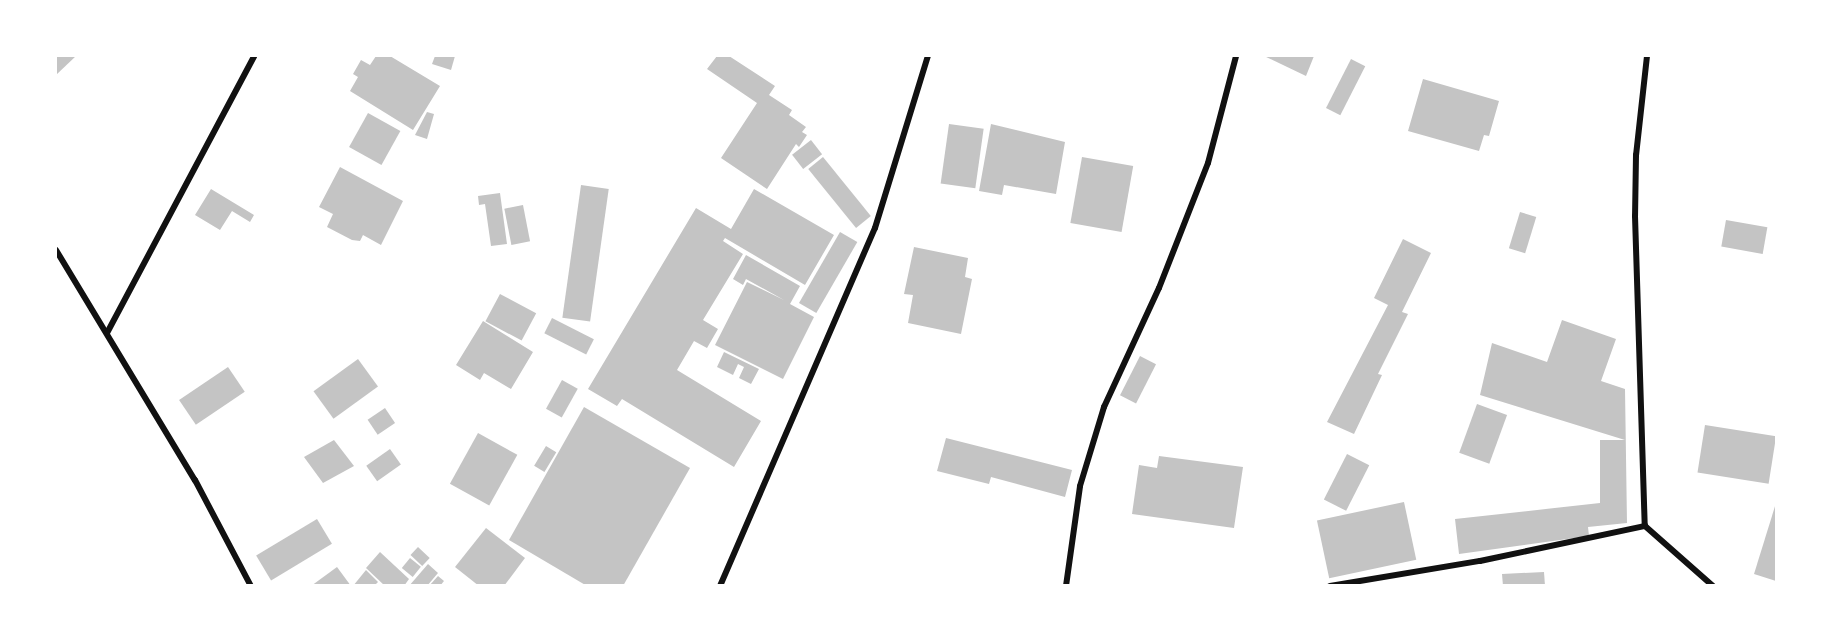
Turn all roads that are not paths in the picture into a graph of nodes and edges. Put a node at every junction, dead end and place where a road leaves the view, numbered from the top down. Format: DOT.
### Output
graph roads {
  1 [pos="254,56"];
  2 [pos="928,56"];
  3 [pos="1236,56"];
  4 [pos="1647,56"];
  5 [pos="56,250"];
  6 [pos="107,333"];
  7 [pos="1645,525"];
  8 [pos="251,585"];
  9 [pos="720,585"];
  10 [pos="1066,585"];
  11 [pos="1330,585"];
  12 [pos="1713,585"];
  1 -- 6 [label="street"];
  2 -- 9 [label="street"];
  3 -- 10 [label="street"];
  4 -- 7 [label="street"];
  5 -- 6 [label="street"];
  6 -- 8 [label="street"];
  7 -- 11 [label="street"];
  7 -- 12 [label="street"];
}
